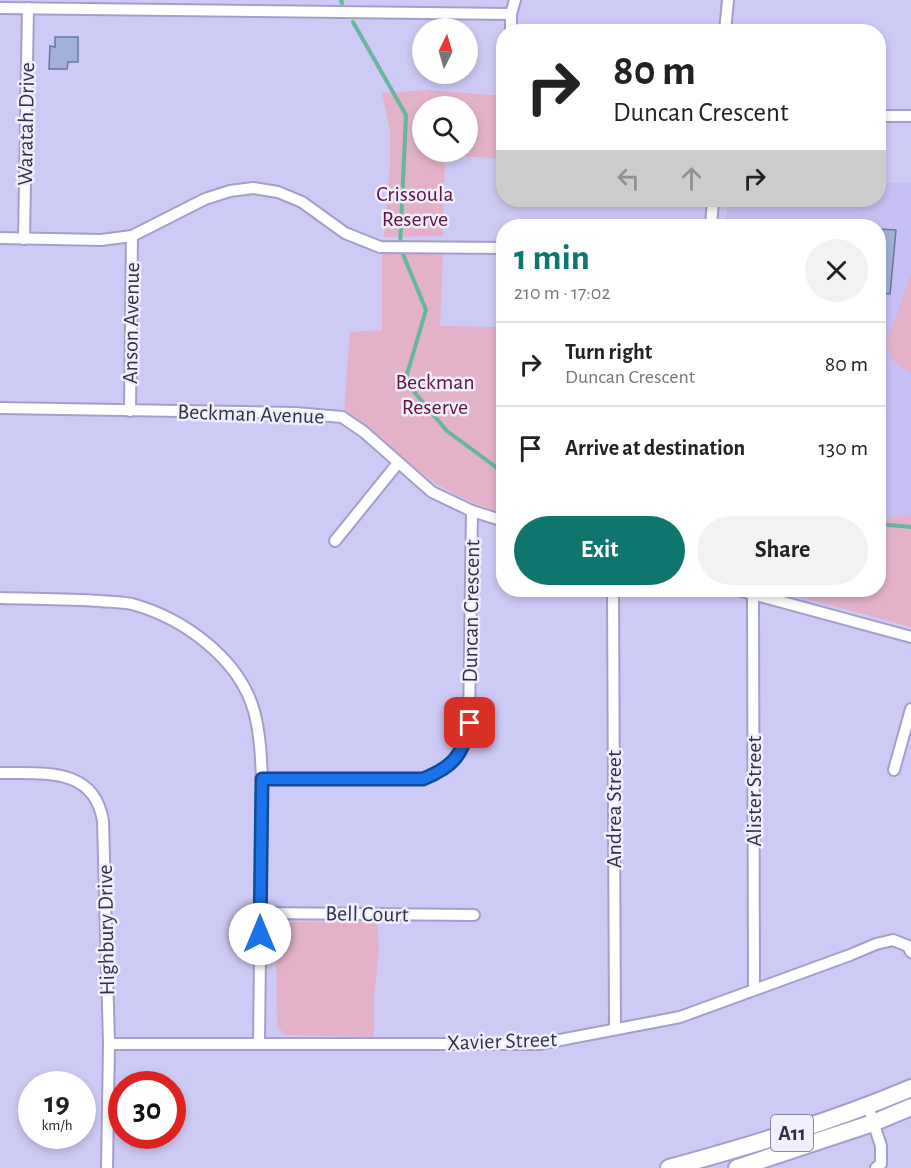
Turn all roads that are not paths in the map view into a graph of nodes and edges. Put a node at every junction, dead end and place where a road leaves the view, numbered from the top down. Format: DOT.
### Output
graph roads {
  1 [pos="515,0"];
  2 [pos="728,0"];
  3 [pos="0,8"];
  4 [pos="28,9"];
  5 [pos="511,14"];
  6 [pos="511,24"];
  7 [pos="726,24"];
  8 [pos="886,116"];
  9 [pos="911,116"];
  10 [pos="132,236"];
  11 [pos="0,238"];
  12 [pos="24,239"];
  13 [pos="496,248"];
  14 [pos="0,408"];
  15 [pos="130,411"];
  16 [pos="398,463"];
  17 [pos="472,511"];
  18 [pos="496,518"];
  19 [pos="335,541"];
  20 [pos="0,597"];
  21 [pos="613,597"];
  22 [pos="753,597"];
  23 [pos="764,597"];
  24 [pos="911,637"];
  25 [pos="911,709"];
  26 [pos="894,770"];
  27 [pos="0,773"];
  28 [pos="262,779"];
  29 [pos="260,913"];
  30 [pos="474,915"];
  31 [pos="911,952"];
  32 [pos="754,989"];
  33 [pos="615,1029"];
  34 [pos="259,1042"];
  35 [pos="108,1044"];
  36 [pos="911,1088"];
  37 [pos="868,1106"];
  38 [pos="911,1107"];
  39 [pos="873,1123"];
  40 [pos="107,1168"];
  41 [pos="669,1168"];
  42 [pos="737,1168"];
  43 [pos="876,1168"];
  1 -- 5 [label="street"];
  2 -- 7 [label="street"];
  3 -- 4 [label="street"];
  4 -- 5 [label="street"];
  4 -- 12 [label="street, Waratah Drive"];
  5 -- 6 [label="street"];
  8 -- 9 [label="street"];
  10 -- 12 [label="street"];
  10 -- 13 [label="street"];
  10 -- 15 [label="street, Anson Avenue"];
  11 -- 12 [label="street"];
  14 -- 15 [label="street, Beckman Avenue"];
  15 -- 16 [label="street, Beckman Avenue"];
  16 -- 17 [label="street, Beckman Avenue"];
  16 -- 19 [label="street"];
  17 -- 18 [label="street, Beckman Avenue"];
  17 -- 28 [label="street, Duncan Crescent"];
  20 -- 28 [label="street"];
  21 -- 33 [label="street, Andrea Street"];
  22 -- 32 [label="street, Alister Street"];
  23 -- 24 [label="street"];
  25 -- 26 [label="street"];
  27 -- 35 [label="street, Highbury Drive"];
  28 -- 29 [label="street"];
  29 -- 30 [label="street, Bell Court"];
  29 -- 34 [label="street"];
  31 -- 32 [label="street, Xavier Street"];
  32 -- 33 [label="street, Xavier Street"];
  33 -- 34 [label="street, Xavier Street"];
  34 -- 35 [label="street, Xavier Street"];
  35 -- 40 [label="street, Highbury Drive"];
  36 -- 37 [label="main road, A11"];
  37 -- 39 [label="street"];
  37 -- 41 [label="main road, A11"];
  38 -- 39 [label="main road, A11"];
  39 -- 42 [label="main road, A11"];
  39 -- 43 [label="street"];
}
